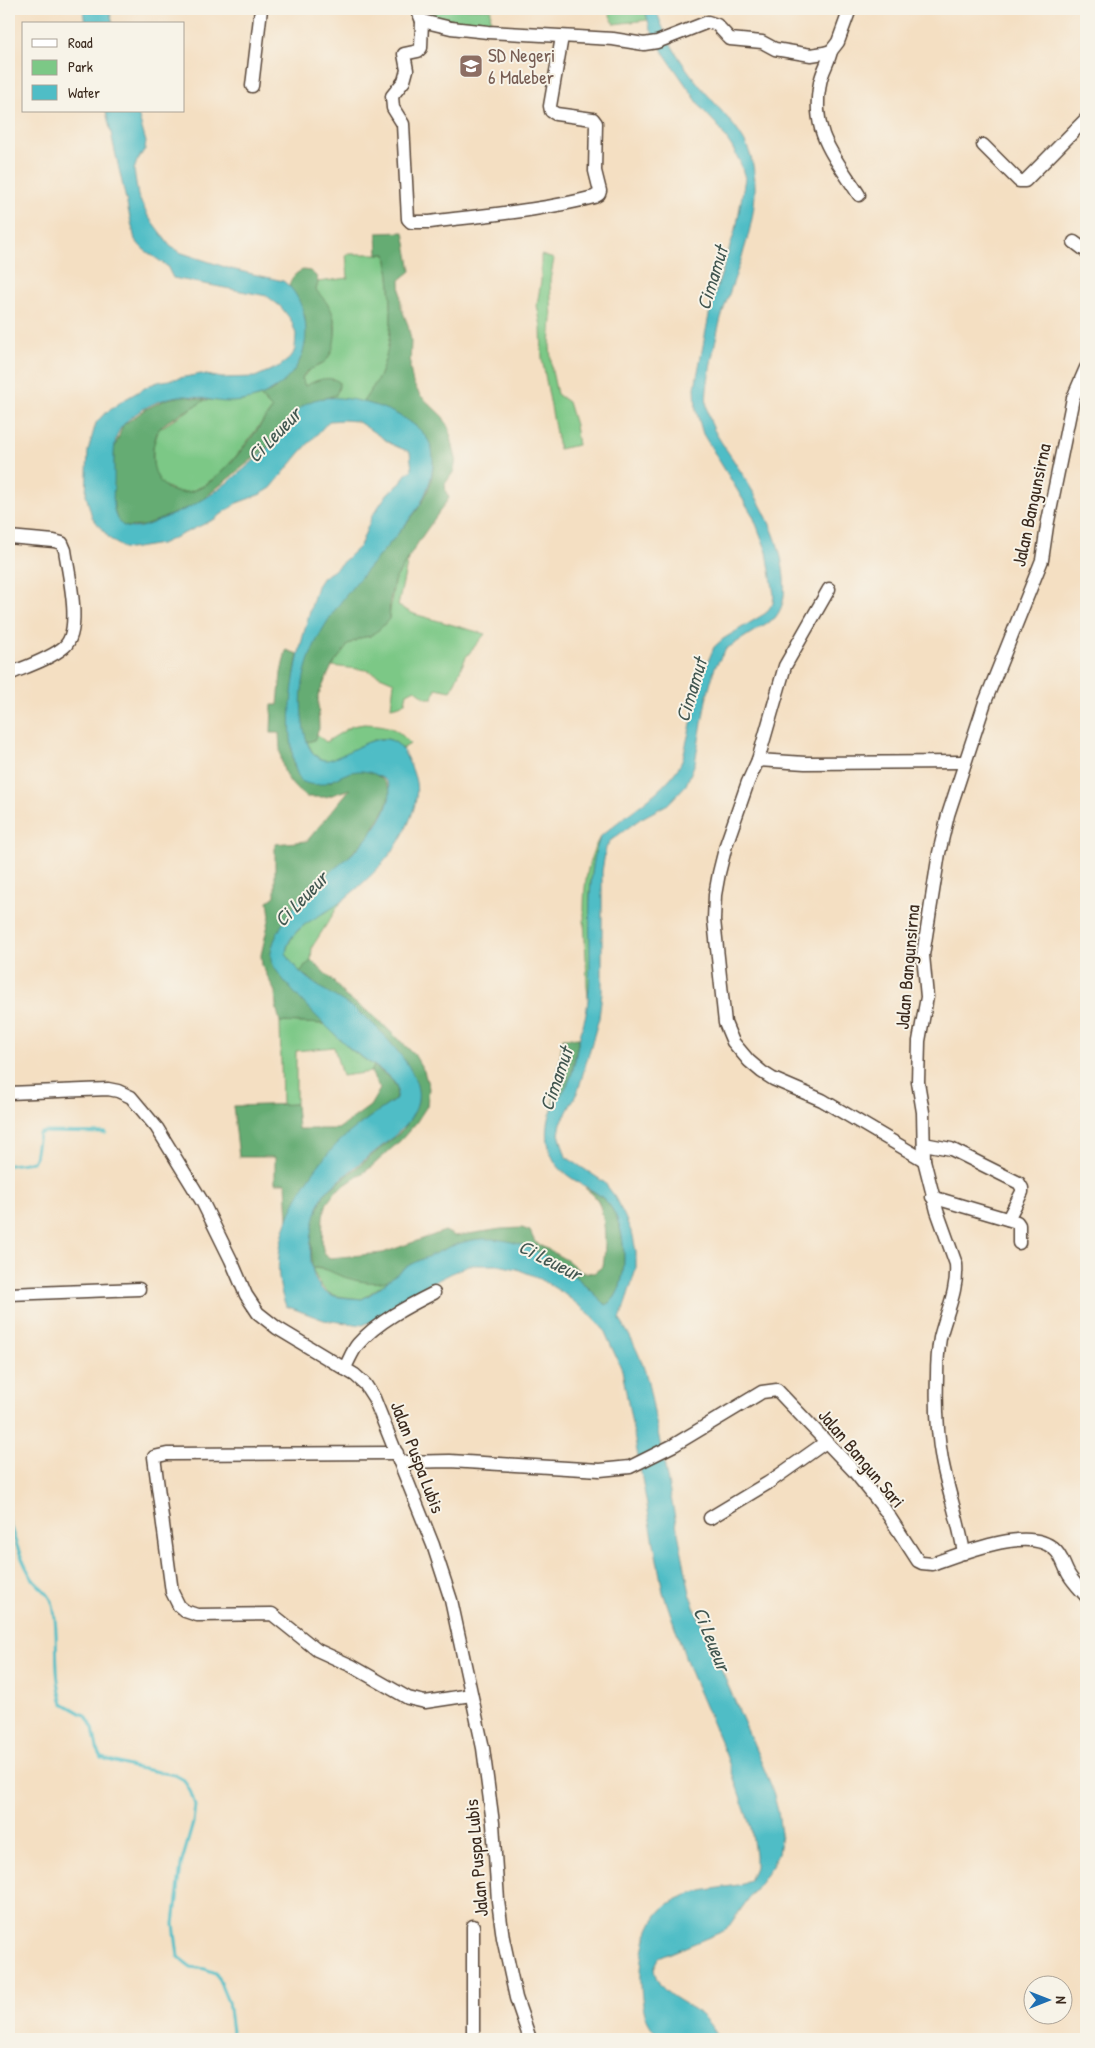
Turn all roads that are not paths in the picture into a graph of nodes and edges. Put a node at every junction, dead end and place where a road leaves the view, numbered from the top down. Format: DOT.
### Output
graph roads {
  1 [pos="261,9"];
  2 [pos="850,9"];
  3 [pos="420,15"];
  4 [pos="562,37"];
  5 [pos="831,51"];
  6 [pos="252,86"];
  7 [pos="1086,119"];
  8 [pos="983,145"];
  9 [pos="859,195"];
  10 [pos="1074,242"];
  11 [pos="1086,251"];
  12 [pos="1086,368"];
  13 [pos="9,537"];
  14 [pos="829,589"];
  15 [pos="9,674"];
  16 [pos="758,760"];
  17 [pos="965,762"];
  18 [pos="9,1093"];
  19 [pos="924,1144"];
  20 [pos="924,1160"];
  21 [pos="932,1197"];
  22 [pos="1008,1218"];
  23 [pos="1019,1243"];
  24 [pos="139,1289"];
  25 [pos="434,1293"];
  26 [pos="9,1294"];
  27 [pos="344,1369"];
  28 [pos="826,1442"];
  29 [pos="398,1457"];
  30 [pos="710,1518"];
  31 [pos="964,1553"];
  32 [pos="1086,1596"];
  33 [pos="471,1695"];
  34 [pos="473,1926"];
  35 [pos="473,2039"];
  36 [pos="530,2039"];
  1 -- 6 [label="street"];
  2 -- 5 [label="street"];
  3 -- 4 [label="street"];
  3 -- 4 [label="street"];
  4 -- 5 [label="street"];
  5 -- 9 [label="street"];
  7 -- 8 [label="street"];
  10 -- 11 [label="street"];
  12 -- 17 [label="street, Jalan Bangunsirna"];
  13 -- 15 [label="street"];
  14 -- 16 [label="street"];
  16 -- 17 [label="street"];
  16 -- 20 [label="street"];
  17 -- 19 [label="street, Jalan Bangunsirna"];
  18 -- 27 [label="street, Jalan Puspa Lubis"];
  19 -- 20 [label="street, Jalan Bangunsirna"];
  19 -- 22 [label="street"];
  20 -- 21 [label="street, Jalan Bangunsirna"];
  21 -- 22 [label="street"];
  21 -- 31 [label="street, Jalan Bangunsirna"];
  22 -- 23 [label="street"];
  24 -- 26 [label="street"];
  25 -- 27 [label="street"];
  27 -- 29 [label="street, Jalan Puspa Lubis"];
  28 -- 29 [label="street, Jalan Bangun Sari"];
  28 -- 30 [label="street"];
  28 -- 31 [label="street, Jalan Bangun Sari"];
  29 -- 33 [label="street, Jalan Puspa Lubis"];
  29 -- 33 [label="street"];
  31 -- 32 [label="street, Jalan Bangun Sari"];
  33 -- 36 [label="street, Jalan Puspa Lubis"];
  34 -- 35 [label="street"];
}
